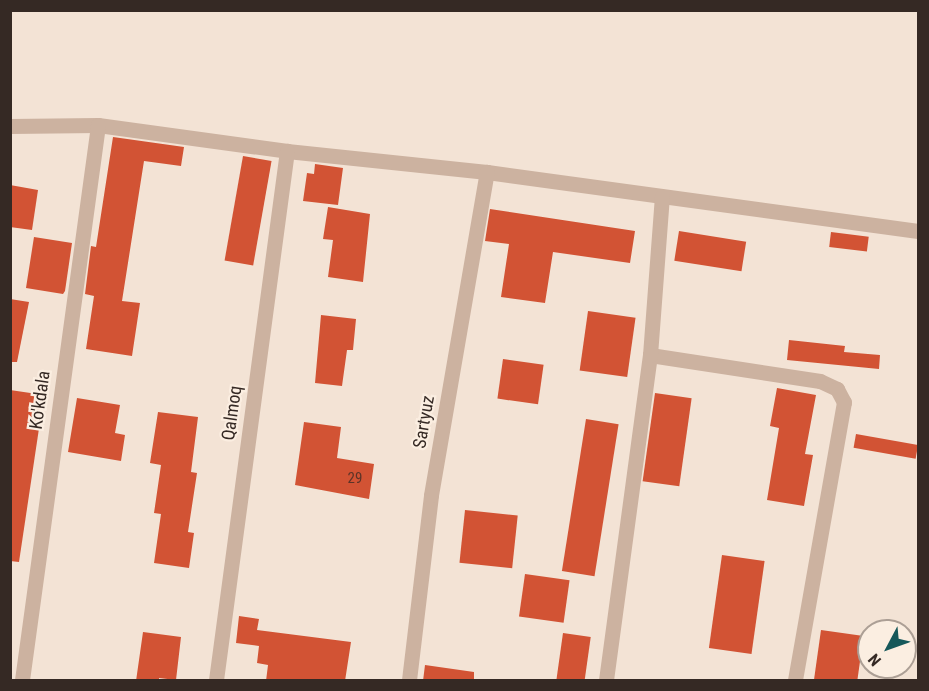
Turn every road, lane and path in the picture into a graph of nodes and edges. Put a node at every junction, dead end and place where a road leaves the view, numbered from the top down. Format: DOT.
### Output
graph roads {
  1 [pos="98,125"];
  2 [pos="10,126"];
  3 [pos="287,151"];
  4 [pos="487,172"];
  5 [pos="662,196"];
  6 [pos="918,231"];
  7 [pos="650,355"];
  8 [pos="22,681"];
  9 [pos="216,681"];
  10 [pos="409,681"];
  11 [pos="606,681"];
  12 [pos="795,681"];
  1 -- 2 [label="street"];
  1 -- 3 [label="street"];
  1 -- 8 [label="street, Ko'kdala"];
  3 -- 4 [label="street"];
  3 -- 9 [label="street, Qalmoq"];
  4 -- 5 [label="street"];
  4 -- 10 [label="street, Sartyuz"];
  5 -- 6 [label="street"];
  5 -- 7 [label="street"];
  7 -- 11 [label="street"];
  7 -- 12 [label="street"];
}
